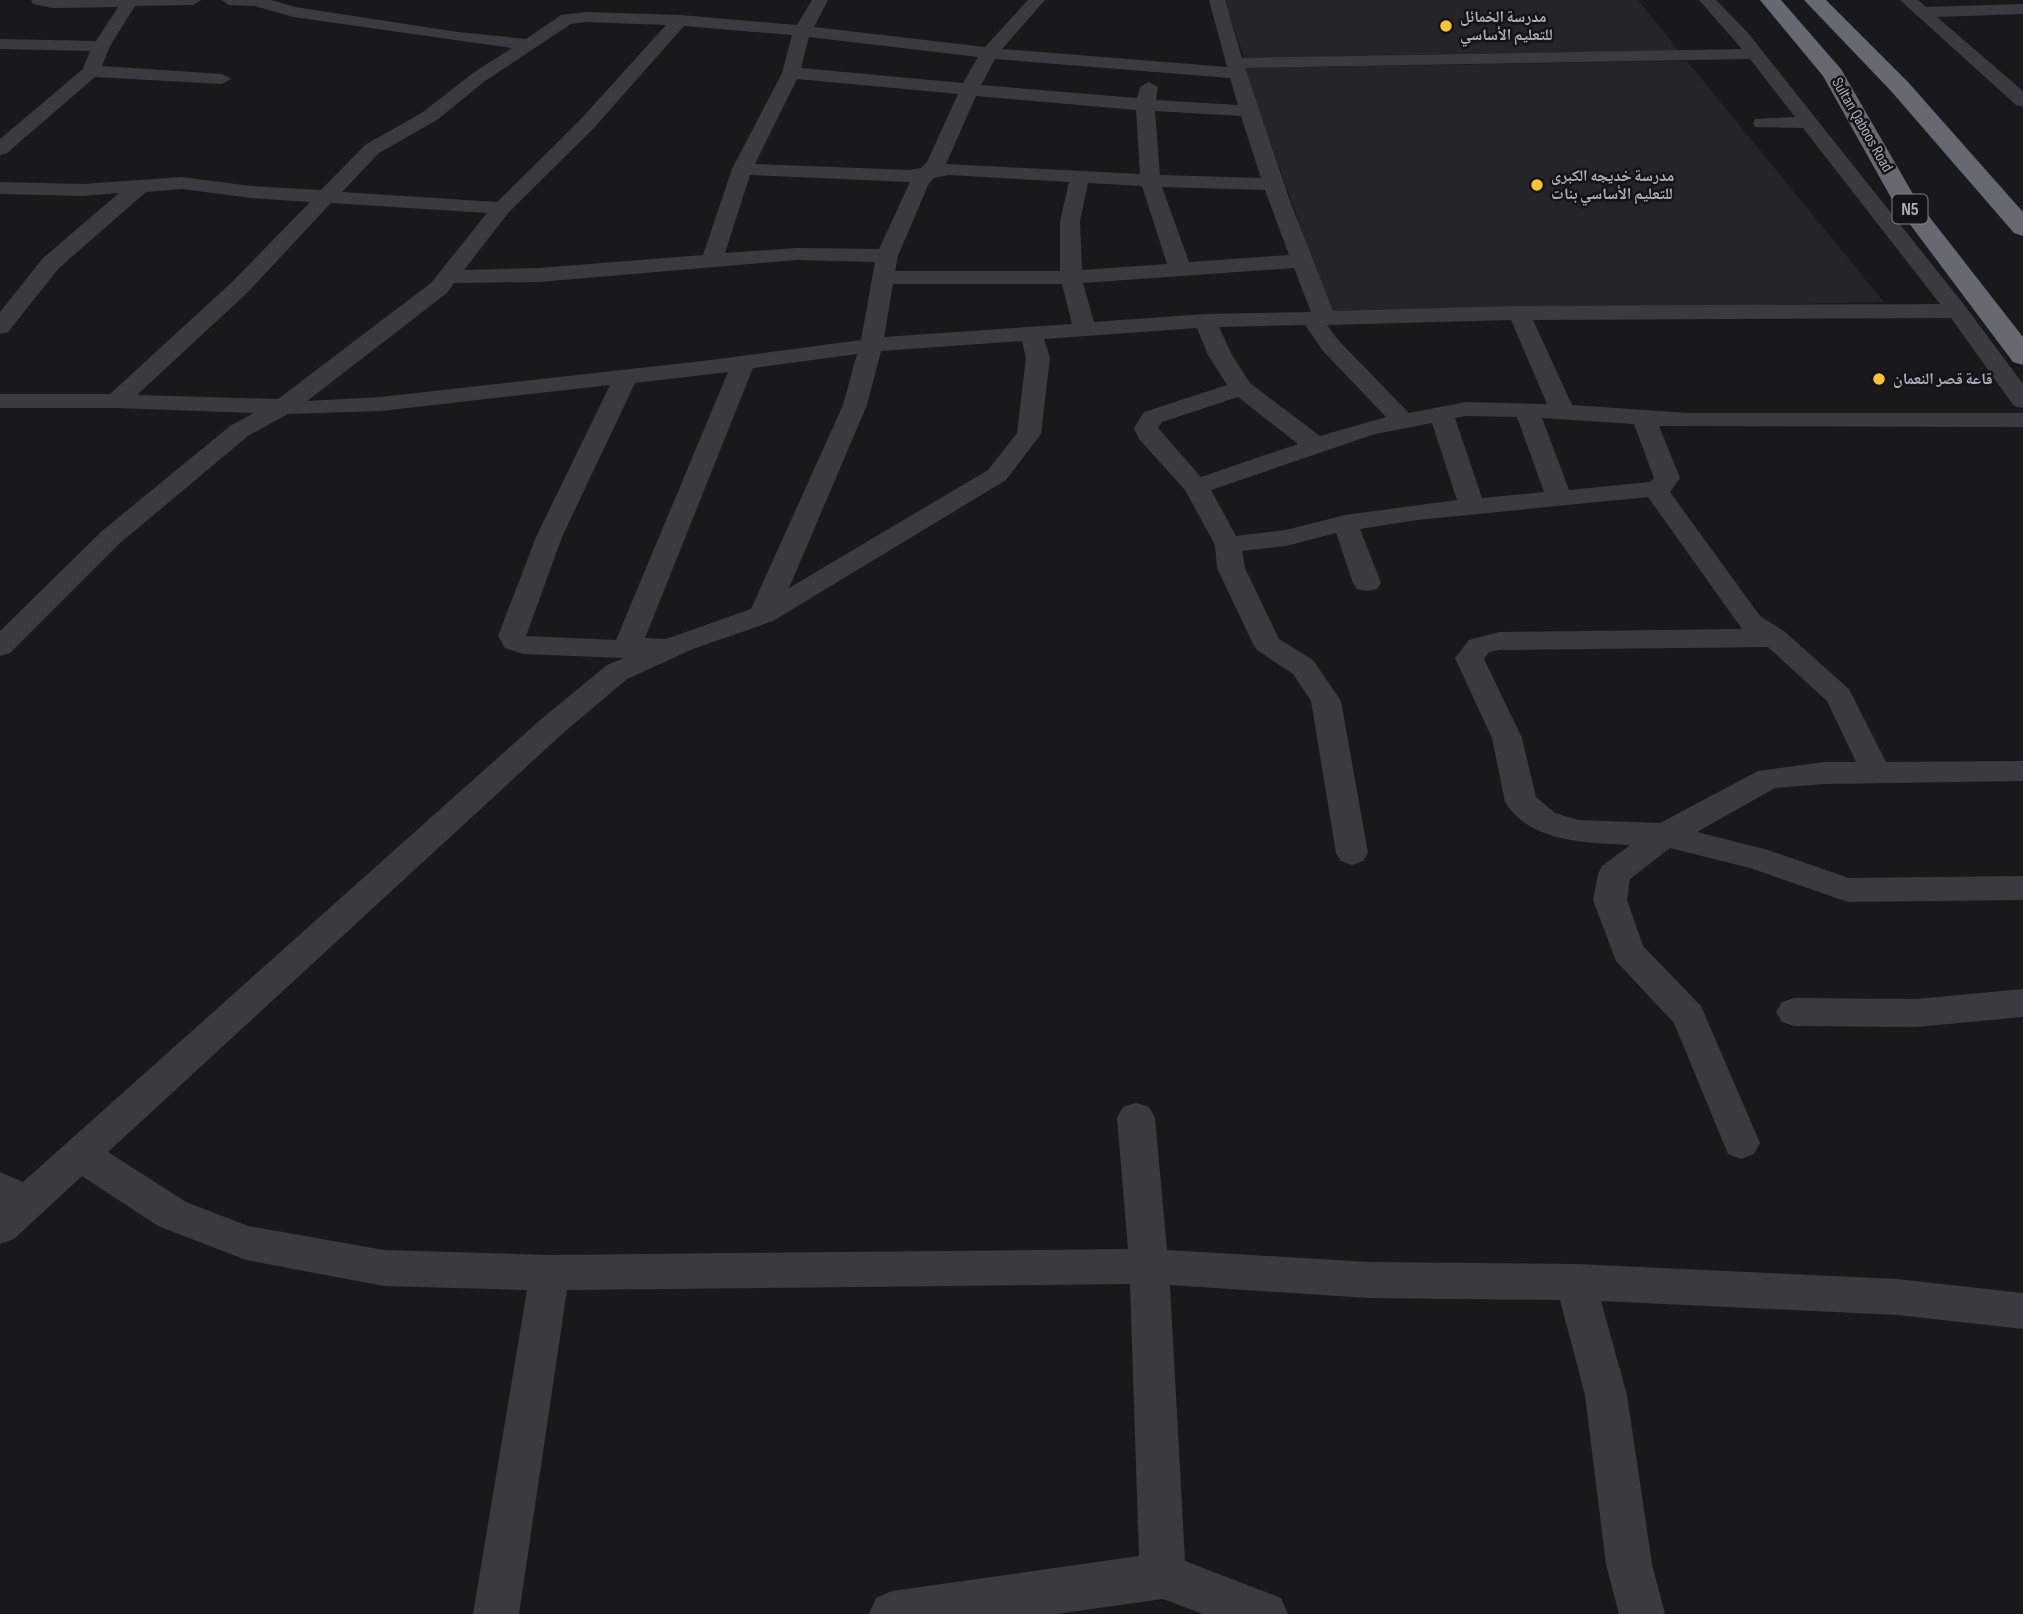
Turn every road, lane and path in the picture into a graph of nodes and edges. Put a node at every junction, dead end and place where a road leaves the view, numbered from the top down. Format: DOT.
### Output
graph roads {
  1 [pos="39,0"];
  2 [pos="193,0"];
  3 [pos="229,0"];
  4 [pos="820,0"];
  5 [pos="1037,0"];
  6 [pos="1217,0"];
  7 [pos="1707,0"];
  8 [pos="1770,0"];
  9 [pos="1814,0"];
  10 [pos="130,2"];
  11 [pos="1915,6"];
  12 [pos="2023,9"];
  13 [pos="680,20"];
  14 [pos="802,32"];
  15 [pos="0,44"];
  16 [pos="528,44"];
  17 [pos="101,46"];
  18 [pos="989,53"];
  19 [pos="1755,54"];
  20 [pos="1153,67"];
  21 [pos="1236,68"];
  22 [pos="91,71"];
  23 [pos="791,73"];
  24 [pos="222,79"];
  25 [pos="970,88"];
  26 [pos="2023,101"];
  27 [pos="1145,106"];
  28 [pos="1250,111"];
  29 [pos="1808,122"];
  30 [pos="1762,123"];
  31 [pos="0,149"];
  32 [pos="742,169"];
  33 [pos="928,173"];
  34 [pos="1080,176"];
  35 [pos="1150,180"];
  36 [pos="1276,184"];
  37 [pos="140,186"];
  38 [pos="0,188"];
  39 [pos="329,195"];
  40 [pos="502,208"];
  41 [pos="2023,228"];
  42 [pos="887,256"];
  43 [pos="712,261"];
  44 [pos="1301,261"];
  45 [pos="1180,269"];
  46 [pos="1071,276"];
  47 [pos="448,277"];
  48 [pos="883,278"];
  49 [pos="1957,311"];
  50 [pos="1520,313"];
  51 [pos="1319,318"];
  52 [pos="1205,321"];
  53 [pos="0,327"];
  54 [pos="1085,330"];
  55 [pos="1031,334"];
  56 [pos="871,345"];
  57 [pos="2023,356"];
  58 [pos="744,362"];
  59 [pos="625,377"];
  60 [pos="1241,388"];
  61 [pos="0,401"];
  62 [pos="116,401"];
  63 [pos="2023,401"];
  64 [pos="285,406"];
  65 [pos="1527,410"];
  66 [pos="1563,412"];
  67 [pos="1441,414"];
  68 [pos="1643,416"];
  69 [pos="2023,420"];
  70 [pos="1403,421"];
  71 [pos="1317,446"];
  72 [pos="1196,487"];
  73 [pos="1655,488"];
  74 [pos="1559,497"];
  75 [pos="1472,506"];
  76 [pos="1345,523"];
  77 [pos="1228,545"];
  78 [pos="1367,583"];
  79 [pos="763,615"];
  80 [pos="1775,638"];
  81 [pos="682,643"];
  82 [pos="0,648"];
  83 [pos="626,649"];
  84 [pos="2023,771"];
  85 [pos="1876,772"];
  86 [pos="1665,835"];
  87 [pos="1352,853"];
  88 [pos="2023,888"];
  89 [pos="2023,1003"];
  90 [pos="1794,1012"];
  91 [pos="1136,1118"];
  92 [pos="1741,1143"];
  93 [pos="81,1155"];
  94 [pos="9,1207"];
  95 [pos="1149,1266"];
  96 [pos="550,1273"];
  97 [pos="1576,1282"];
  98 [pos="2023,1311"];
  99 [pos="1163,1576"];
  100 [pos="496,1614"];
  101 [pos="892,1614"];
  102 [pos="1265,1614"];
  103 [pos="1642,1614"];
  1 -- 10 [label="street"];
  2 -- 10 [label="street"];
  3 -- 16 [label="street"];
  4 -- 14 [label="street"];
  5 -- 18 [label="street"];
  6 -- 21 [label="street"];
  7 -- 19 [label="street"];
  8 -- 57 [label="highway, Sultan Qaboos Road / N5"];
  9 -- 41 [label="highway"];
  10 -- 17 [label="street"];
  11 -- 12 [label="street"];
  11 -- 26 [label="street"];
  13 -- 14 [label="street"];
  13 -- 16 [label="street"];
  13 -- 40 [label="street"];
  14 -- 18 [label="street"];
  14 -- 23 [label="street"];
  15 -- 17 [label="street"];
  16 -- 39 [label="street"];
  17 -- 22 [label="street"];
  18 -- 20 [label="street"];
  18 -- 25 [label="street"];
  19 -- 21 [label="street"];
  19 -- 29 [label="street"];
  20 -- 21 [label="street"];
  20 -- 27 [label="street"];
  21 -- 28 [label="street"];
  22 -- 24 [label="street"];
  22 -- 31 [label="street"];
  23 -- 25 [label="street"];
  23 -- 32 [label="street"];
  25 -- 27 [label="street"];
  25 -- 33 [label="street"];
  27 -- 28 [label="street"];
  27 -- 35 [label="street"];
  28 -- 36 [label="street"];
  29 -- 30 [label="street"];
  29 -- 49 [label="street"];
  32 -- 33 [label="street"];
  32 -- 43 [label="street"];
  33 -- 34 [label="street"];
  33 -- 42 [label="street"];
  34 -- 35 [label="street"];
  34 -- 46 [label="street"];
  35 -- 36 [label="street"];
  35 -- 45 [label="street"];
  36 -- 44 [label="street"];
  37 -- 38 [label="street"];
  37 -- 39 [label="street"];
  37 -- 53 [label="street"];
  39 -- 40 [label="street"];
  39 -- 62 [label="street"];
  40 -- 47 [label="street"];
  42 -- 43 [label="street"];
  42 -- 48 [label="street"];
  43 -- 47 [label="street"];
  44 -- 45 [label="street"];
  44 -- 51 [label="street"];
  45 -- 46 [label="street"];
  46 -- 48 [label="street"];
  46 -- 54 [label="street"];
  47 -- 64 [label="street"];
  48 -- 56 [label="street"];
  49 -- 50 [label="street"];
  49 -- 63 [label="street"];
  50 -- 51 [label="street"];
  50 -- 66 [label="street"];
  51 -- 52 [label="street"];
  51 -- 70 [label="street"];
  52 -- 54 [label="street"];
  52 -- 60 [label="street"];
  54 -- 55 [label="street"];
  55 -- 56 [label="street"];
  55 -- 79 [label="street"];
  56 -- 58 [label="street"];
  56 -- 79 [label="street"];
  58 -- 59 [label="street"];
  58 -- 83 [label="street"];
  59 -- 64 [label="street"];
  59 -- 83 [label="street"];
  60 -- 71 [label="street"];
  60 -- 72 [label="street"];
  61 -- 62 [label="street"];
  62 -- 64 [label="street"];
  64 -- 82 [label="street"];
  65 -- 66 [label="street"];
  65 -- 67 [label="street"];
  65 -- 74 [label="street"];
  66 -- 68 [label="street"];
  67 -- 70 [label="street"];
  67 -- 75 [label="street"];
  68 -- 69 [label="street"];
  68 -- 73 [label="street"];
  70 -- 71 [label="street"];
  71 -- 72 [label="street"];
  72 -- 77 [label="street"];
  73 -- 74 [label="street"];
  73 -- 80 [label="street"];
  74 -- 75 [label="street"];
  75 -- 76 [label="street"];
  76 -- 77 [label="street"];
  76 -- 78 [label="street"];
  77 -- 87 [label="street"];
  79 -- 81 [label="street"];
  80 -- 85 [label="street"];
  80 -- 86 [label="street"];
  81 -- 83 [label="street"];
  81 -- 93 [label="street"];
  84 -- 85 [label="street"];
  85 -- 86 [label="street"];
  86 -- 88 [label="street"];
  86 -- 92 [label="street"];
  89 -- 90 [label="street"];
  91 -- 95 [label="street"];
  93 -- 94 [label="street"];
  93 -- 96 [label="street"];
  95 -- 96 [label="street"];
  95 -- 97 [label="street"];
  95 -- 99 [label="street"];
  96 -- 100 [label="street"];
  97 -- 98 [label="street"];
  97 -- 103 [label="street"];
  99 -- 101 [label="street"];
  99 -- 102 [label="street"];
}
